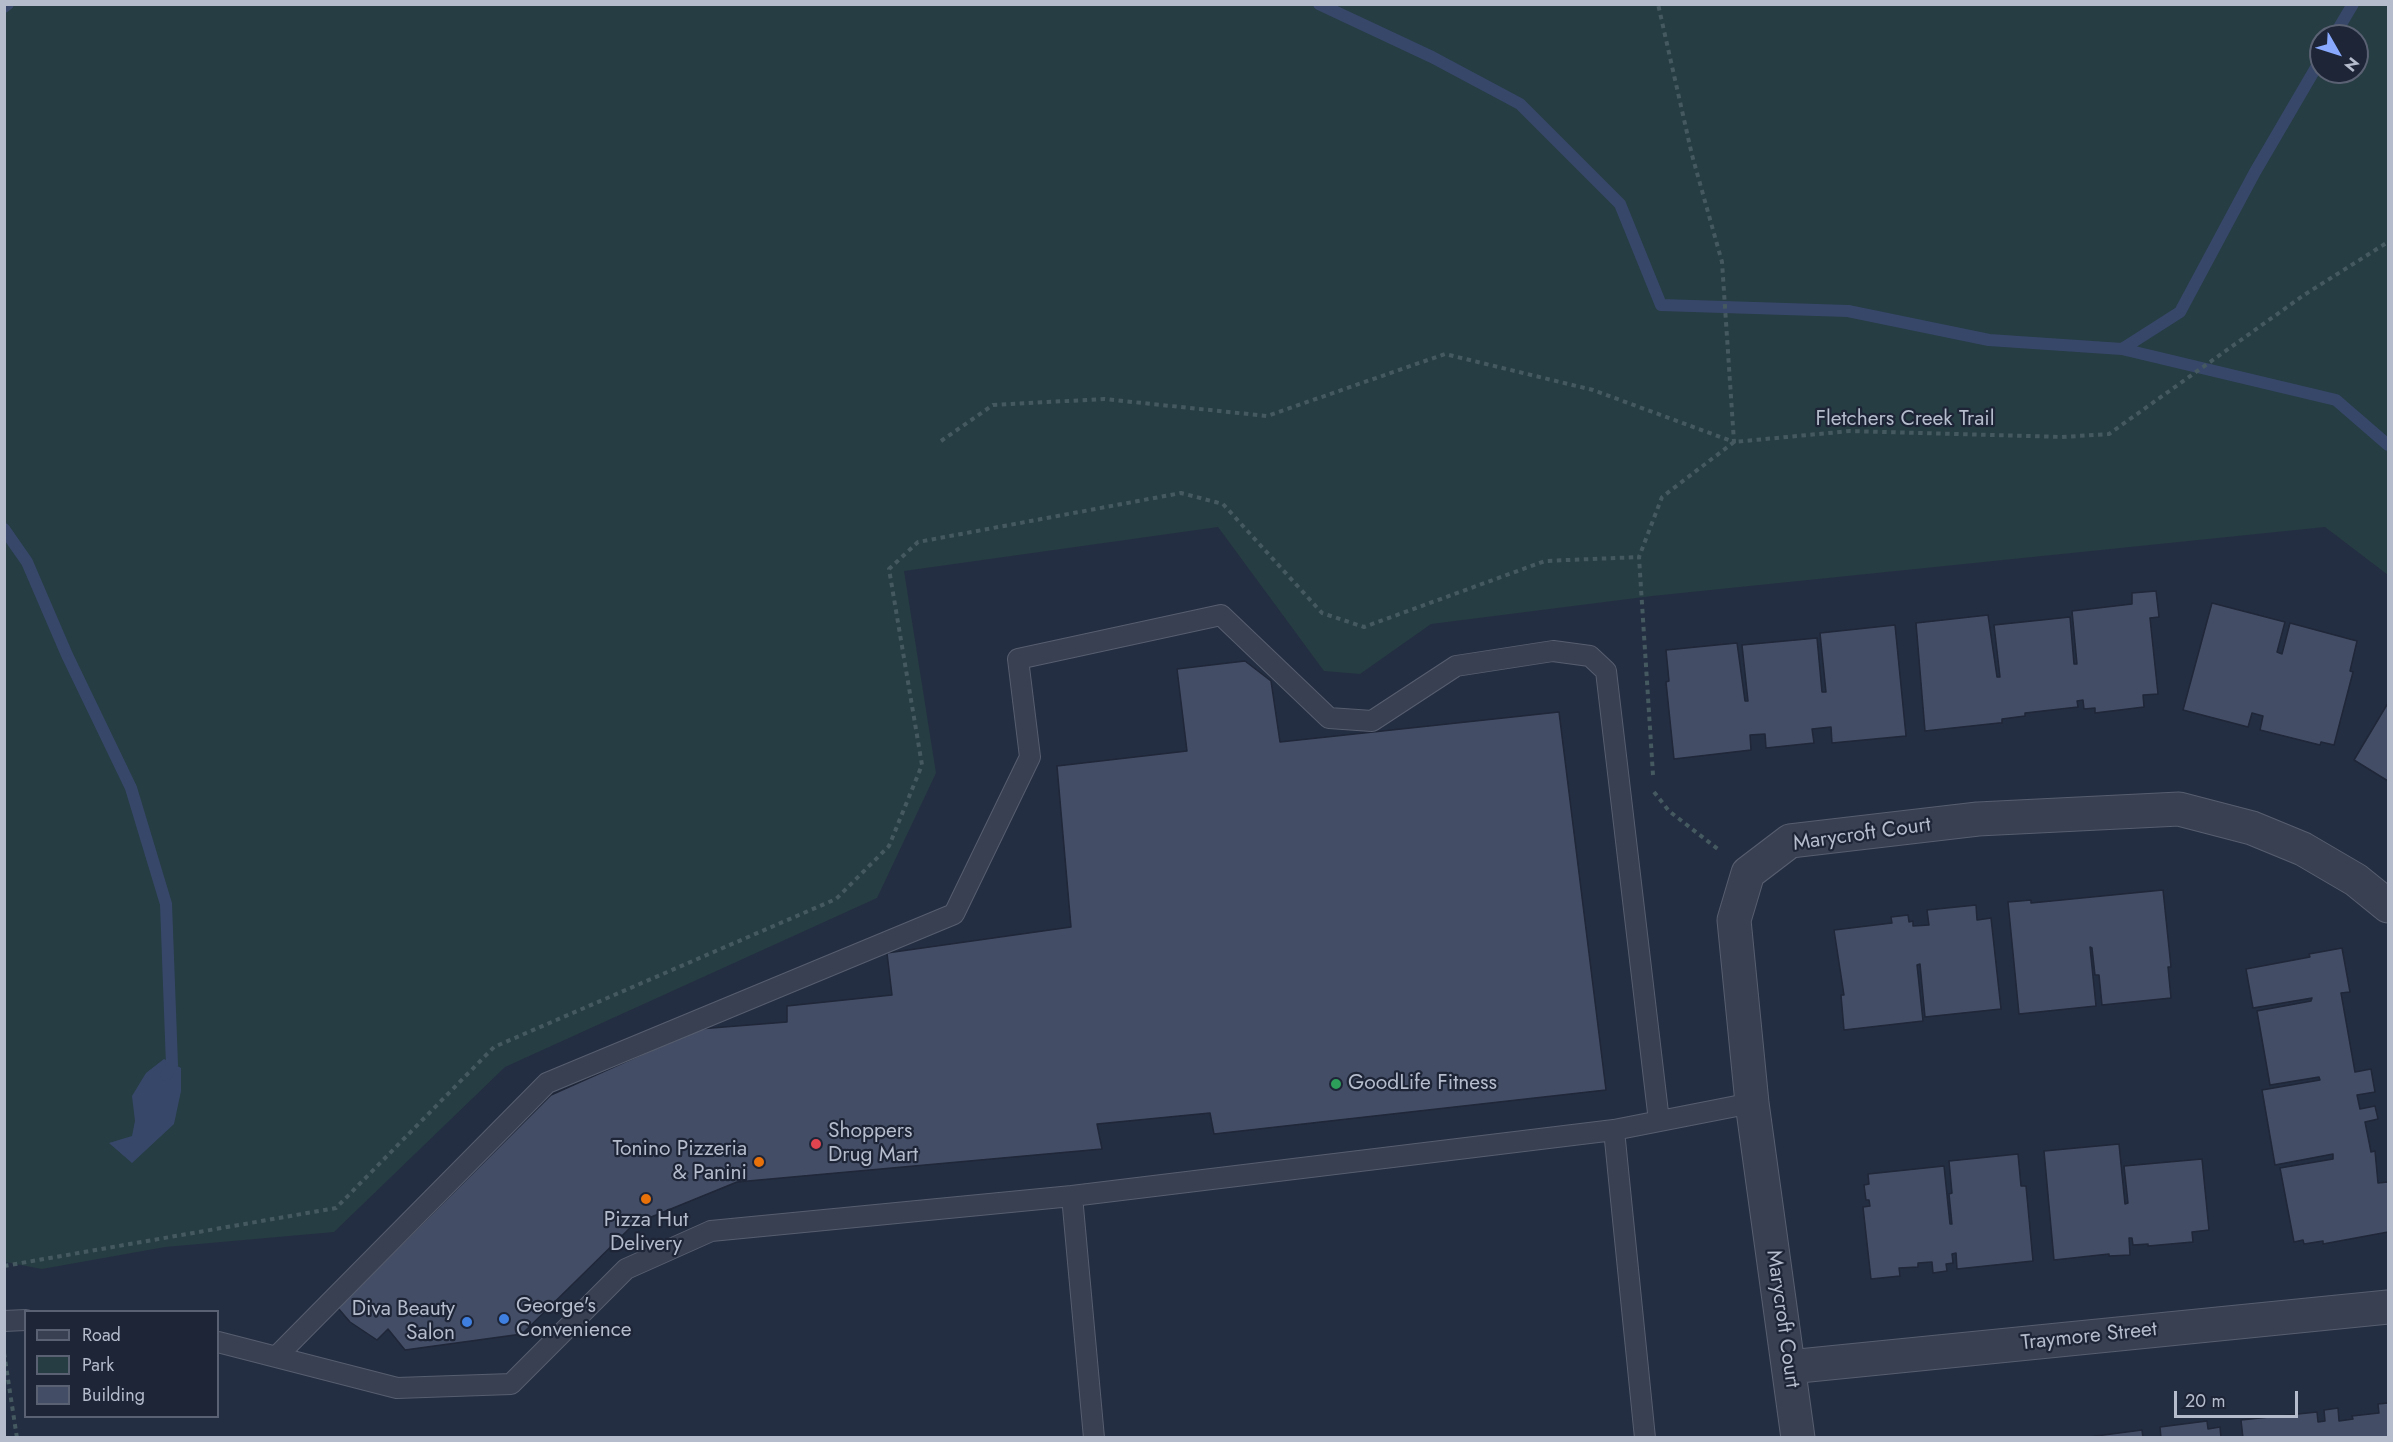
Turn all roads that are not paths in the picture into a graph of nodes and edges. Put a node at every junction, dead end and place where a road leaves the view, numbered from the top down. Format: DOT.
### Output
graph roads {
  1 [pos="2388,906"];
  2 [pos="1752,1103"];
  3 [pos="1659,1121"];
  4 [pos="1614,1130"];
  5 [pos="1072,1196"];
  6 [pos="2388,1307"];
  7 [pos="24,1320"];
  8 [pos="4,1321"];
  9 [pos="219,1342"];
  10 [pos="276,1357"];
  11 [pos="1789,1367"];
  12 [pos="1094,1437"];
  13 [pos="1645,1437"];
  14 [pos="1798,1437"];
  1 -- 2 [label="street, Marycroft Court"];
  2 -- 3 [label="lane"];
  2 -- 11 [label="street, Marycroft Court"];
  3 -- 4 [label="lane"];
  3 -- 10 [label="lane"];
  4 -- 5 [label="lane"];
  4 -- 13 [label="lane"];
  5 -- 10 [label="lane"];
  5 -- 12 [label="lane"];
  6 -- 11 [label="street, Traymore Street"];
  7 -- 8 [label="lane"];
  9 -- 10 [label="lane"];
  11 -- 14 [label="street, Marycroft Court"];
}
